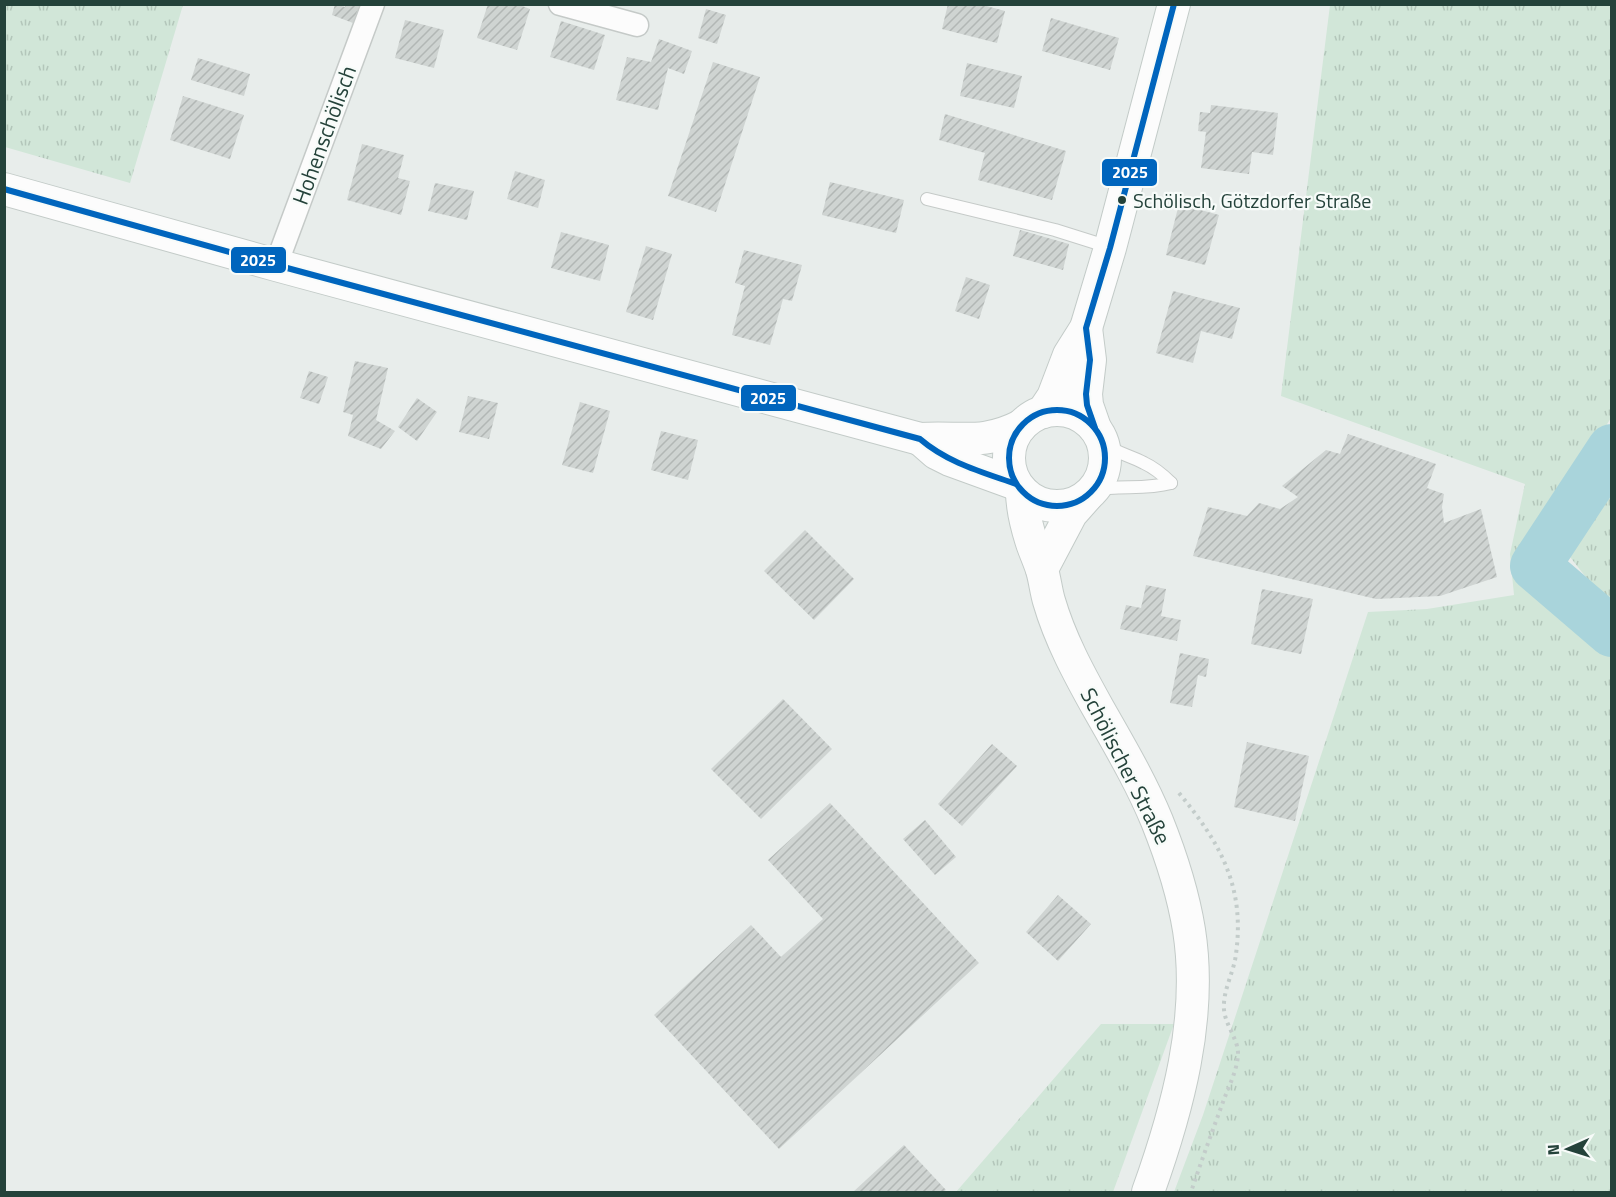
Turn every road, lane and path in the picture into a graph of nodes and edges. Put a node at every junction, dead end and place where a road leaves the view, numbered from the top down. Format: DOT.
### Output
graph roads {
  1 [pos="373,4"];
  2 [pos="560,4"];
  3 [pos="1174,4"];
  4 [pos="637,25"];
  5 [pos="4,189"];
  6 [pos="927,199"];
  7 [pos="1110,248"];
  8 [pos="276,265"];
  9 [pos="1086,328"];
  10 [pos="1032,419"];
  11 [pos="1099,435"];
  12 [pos="920,439"];
  13 [pos="1019,488"];
  14 [pos="1089,494"];
  15 [pos="1042,569"];
  16 [pos="1150,1186"];
  1 -- 8 [label="street, Hohenschölisch"];
  2 -- 4 [label="street"];
  3 -- 7 [label="street"];
  5 -- 8 [label="street"];
  6 -- 7 [label="lane"];
  7 -- 9 [label="street"];
  8 -- 12 [label="street"];
  9 -- 10 [label="street"];
  9 -- 11 [label="street"];
  10 -- 11 [label="street"];
  10 -- 12 [label="street"];
  10 -- 13 [label="street"];
  11 -- 14 [label="street"];
  11 -- 14 [label="lane"];
  12 -- 13 [label="street"];
  13 -- 14 [label="street"];
  13 -- 15 [label="street, Schölischer Straße"];
  14 -- 15 [label="street"];
  15 -- 16 [label="street, Schölischer Straße"];
}
